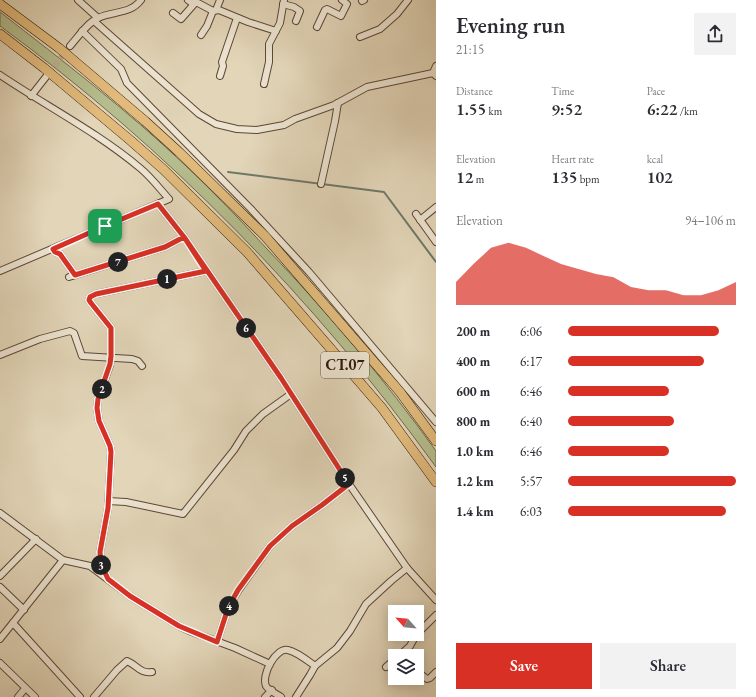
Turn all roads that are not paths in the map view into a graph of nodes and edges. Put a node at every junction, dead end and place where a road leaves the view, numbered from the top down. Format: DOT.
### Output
graph roads {
  1 [pos="78,0"];
  2 [pos="141,0"];
  3 [pos="188,0"];
  4 [pos="220,0"];
  5 [pos="342,0"];
  6 [pos="408,0"];
  7 [pos="284,2"];
  8 [pos="195,3"];
  9 [pos="0,4"];
  10 [pos="215,11"];
  11 [pos="173,13"];
  12 [pos="237,18"];
  13 [pos="96,19"];
  14 [pos="296,21"];
  15 [pos="317,27"];
  16 [pos="276,30"];
  17 [pos="82,31"];
  18 [pos="0,34"];
  19 [pos="201,35"];
  20 [pos="360,36"];
  21 [pos="70,46"];
  22 [pos="436,66"];
  23 [pos="49,73"];
  24 [pos="434,75"];
  25 [pos="0,76"];
  26 [pos="220,76"];
  27 [pos="264,84"];
  28 [pos="31,96"];
  29 [pos="338,103"];
  30 [pos="321,184"];
  31 [pos="158,204"];
  32 [pos="436,207"];
  33 [pos="416,214"];
  34 [pos="420,220"];
  35 [pos="184,237"];
  36 [pos="436,242"];
  37 [pos="53,249"];
  38 [pos="0,271"];
  39 [pos="206,271"];
  40 [pos="0,355"];
  41 [pos="111,358"];
  42 [pos="142,366"];
  43 [pos="291,394"];
  44 [pos="436,422"];
  45 [pos="436,441"];
  46 [pos="436,482"];
  47 [pos="349,484"];
  48 [pos="108,501"];
  49 [pos="0,513"];
  50 [pos="36,539"];
  51 [pos="63,560"];
  52 [pos="407,568"];
  53 [pos="0,576"];
  54 [pos="108,579"];
  55 [pos="0,587"];
  56 [pos="436,600"];
  57 [pos="24,610"];
  58 [pos="436,615"];
  59 [pos="13,623"];
  60 [pos="0,639"];
  61 [pos="217,642"];
  62 [pos="407,649"];
  63 [pos="0,663"];
  64 [pos="270,664"];
  65 [pos="315,666"];
  66 [pos="152,672"];
  67 [pos="436,672"];
  68 [pos="424,677"];
  69 [pos="272,690"];
  70 [pos="23,691"];
  71 [pos="18,697"];
  72 [pos="35,697"];
  73 [pos="80,697"];
  74 [pos="94,697"];
  75 [pos="265,697"];
  76 [pos="281,697"];
  77 [pos="296,697"];
  1 -- 13 [label="street"];
  2 -- 13 [label="street"];
  3 -- 8 [label="street"];
  4 -- 10 [label="street"];
  5 -- 15 [label="street"];
  6 -- 20 [label="street"];
  7 -- 14 [label="street"];
  7 -- 16 [label="street"];
  8 -- 10 [label="street"];
  8 -- 11 [label="street"];
  9 -- 45 [label="highway, CT.07"];
  10 -- 12 [label="street"];
  10 -- 19 [label="street"];
  12 -- 16 [label="street"];
  12 -- 26 [label="street"];
  13 -- 17 [label="street"];
  13 -- 29 [label="street"];
  16 -- 27 [label="street"];
  17 -- 21 [label="street"];
  17 -- 44 [label="street"];
  18 -- 46 [label="highway, CT.07"];
  22 -- 24 [label="street"];
  23 -- 28 [label="street"];
  24 -- 29 [label="street"];
  25 -- 28 [label="street"];
  28 -- 31 [label="street"];
  29 -- 30 [label="street"];
  31 -- 35 [label="street"];
  31 -- 37 [label="street"];
  32 -- 34 [label="street"];
  33 -- 34 [label="street"];
  34 -- 36 [label="street"];
  35 -- 37 [label="street"];
  35 -- 39 [label="street"];
  37 -- 38 [label="street"];
  39 -- 41 [label="street"];
  39 -- 43 [label="street"];
  40 -- 41 [label="street"];
  41 -- 42 [label="street"];
  41 -- 48 [label="street"];
  43 -- 47 [label="street"];
  43 -- 48 [label="street"];
  47 -- 52 [label="street"];
  47 -- 61 [label="street"];
  48 -- 54 [label="street"];
  49 -- 50 [label="street"];
  50 -- 51 [label="street"];
  50 -- 53 [label="street"];
  51 -- 54 [label="street"];
  51 -- 57 [label="street"];
  52 -- 56 [label="street"];
  52 -- 65 [label="street"];
  54 -- 61 [label="street"];
  55 -- 57 [label="street"];
  57 -- 59 [label="street"];
  58 -- 62 [label="street"];
  59 -- 60 [label="street"];
  59 -- 73 [label="street"];
  61 -- 64 [label="street"];
  63 -- 72 [label="street"];
  64 -- 65 [label="street"];
  64 -- 69 [label="street"];
  65 -- 77 [label="street"];
  66 -- 74 [label="street"];
  67 -- 68 [label="street"];
  69 -- 75 [label="street"];
  69 -- 76 [label="street"];
  70 -- 71 [label="street"];
}
